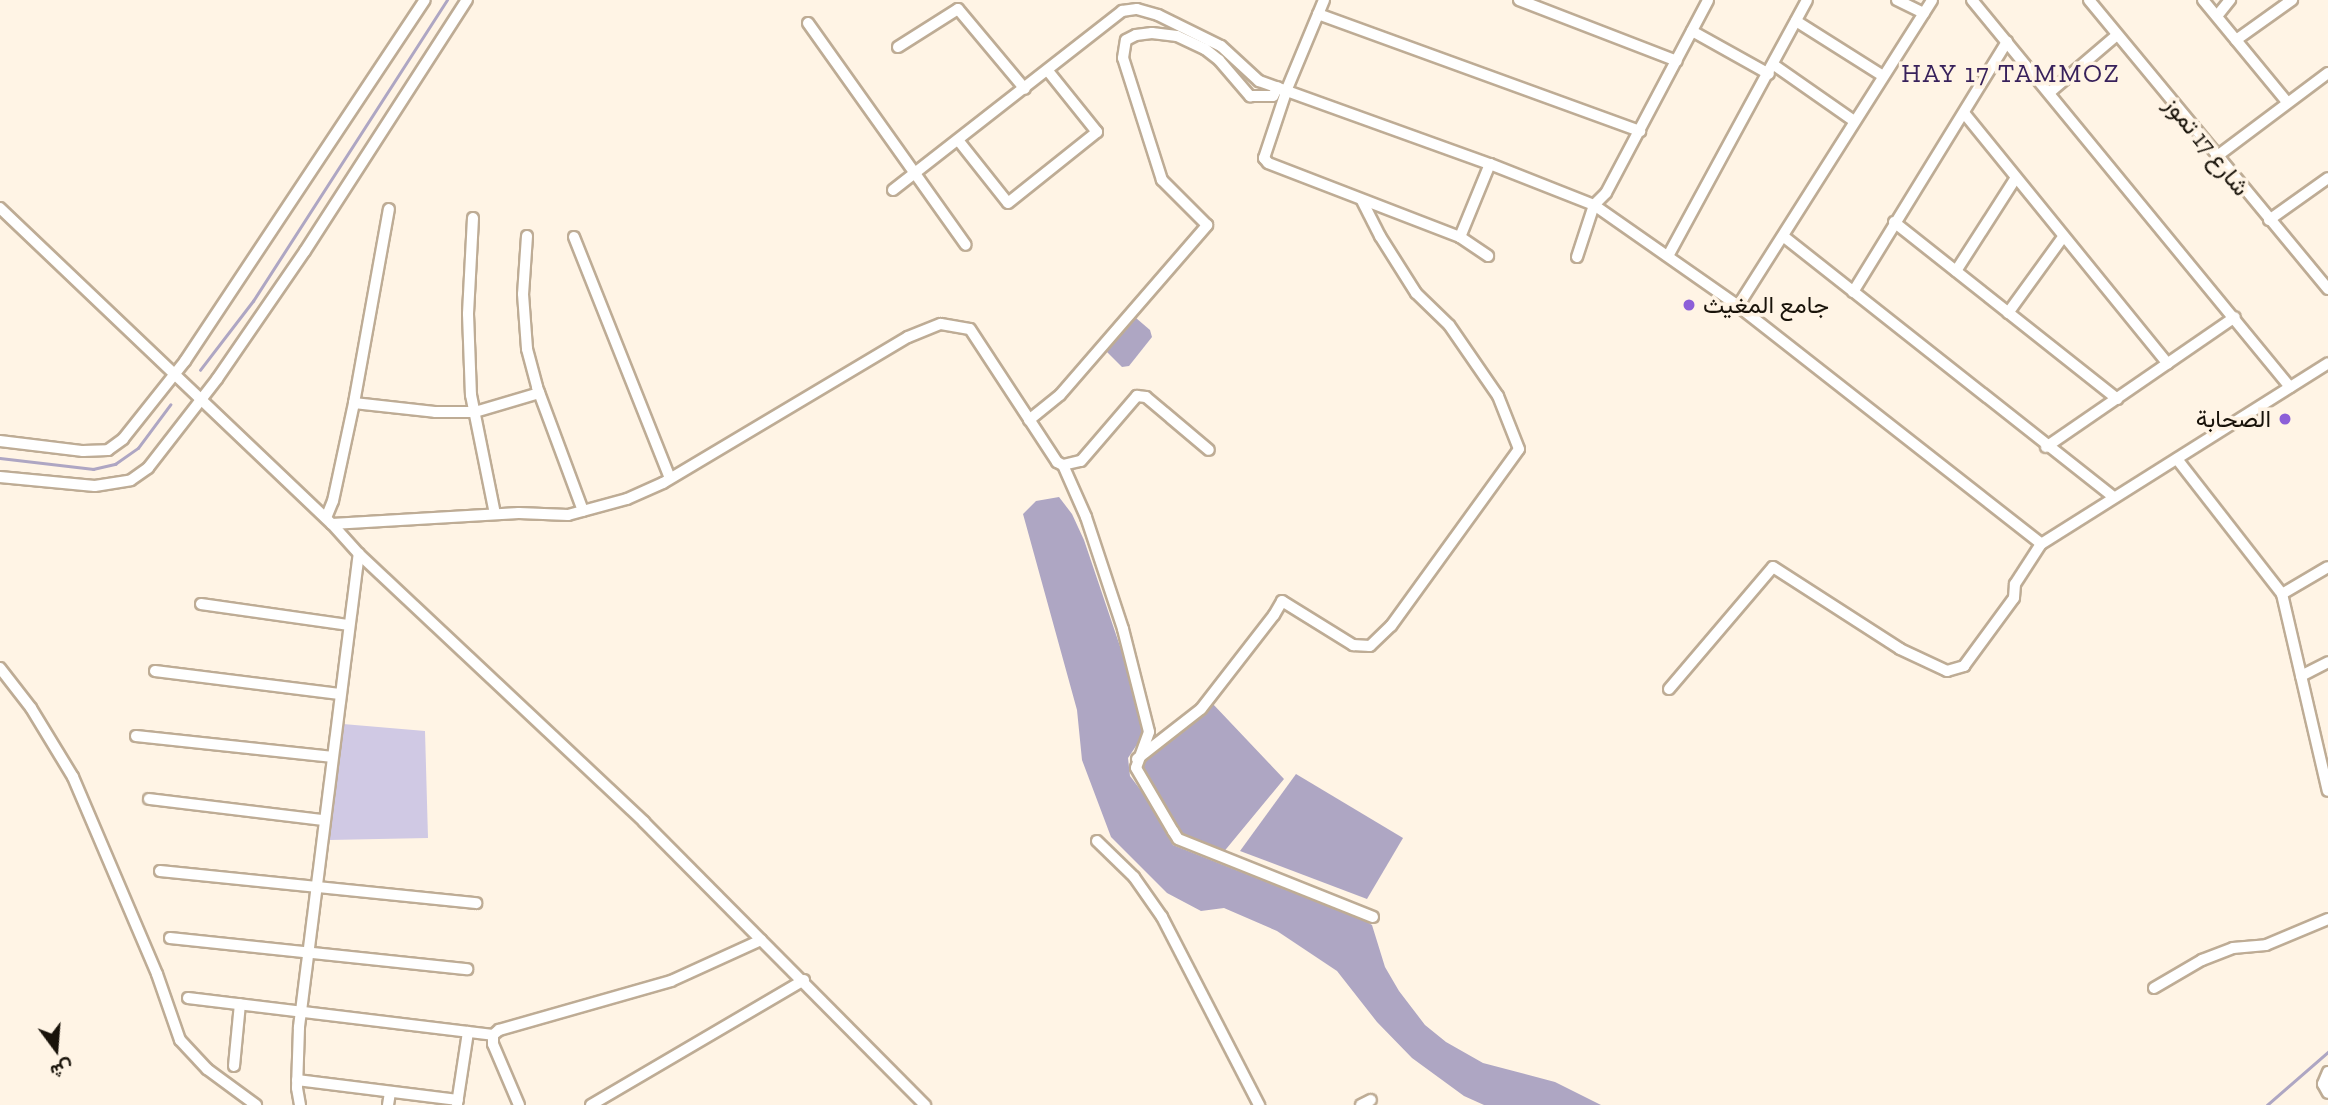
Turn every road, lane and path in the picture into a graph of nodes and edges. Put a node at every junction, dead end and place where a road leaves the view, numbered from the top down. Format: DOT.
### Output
graph roads {
  1 [pos="425,0"];
  2 [pos="467,0"];
  3 [pos="1324,0"];
  4 [pos="1520,0"];
  5 [pos="1708,0"];
  6 [pos="1807,0"];
  7 [pos="1897,0"];
  8 [pos="1932,0"];
  9 [pos="1972,0"];
  10 [pos="2089,0"];
  11 [pos="2203,0"];
  12 [pos="2230,0"];
  13 [pos="2291,0"];
  14 [pos="1924,13"];
  15 [pos="1318,14"];
  16 [pos="2217,16"];
  17 [pos="1797,20"];
  18 [pos="808,23"];
  19 [pos="1692,31"];
  20 [pos="2117,35"];
  21 [pos="2236,40"];
  22 [pos="2007,43"];
  23 [pos="898,47"];
  24 [pos="1677,61"];
  25 [pos="1771,69"];
  26 [pos="1048,71"];
  27 [pos="2328,73"];
  28 [pos="1883,76"];
  29 [pos="1282,88"];
  30 [pos="1025,89"];
  31 [pos="2049,93"];
  32 [pos="2287,102"];
  33 [pos="1964,113"];
  34 [pos="1854,121"];
  35 [pos="1640,131"];
  36 [pos="958,140"];
  37 [pos="2216,157"];
  38 [pos="1490,164"];
  39 [pos="915,173"];
  40 [pos="2328,178"];
  41 [pos="2015,179"];
  42 [pos="893,190"];
  43 [pos="1362,201"];
  44 [pos="1594,205"];
  45 [pos="0,208"];
  46 [pos="389,209"];
  47 [pos="473,218"];
  48 [pos="2269,220"];
  49 [pos="1894,222"];
  50 [pos="527,236"];
  51 [pos="1783,236"];
  52 [pos="574,237"];
  53 [pos="1460,237"];
  54 [pos="2063,237"];
  55 [pos="966,245"];
  56 [pos="1488,256"];
  57 [pos="1668,256"];
  58 [pos="1577,257"];
  59 [pos="1956,271"];
  60 [pos="2328,289"];
  61 [pos="1853,292"];
  62 [pos="1738,306"];
  63 [pos="2008,313"];
  64 [pos="2235,317"];
  65 [pos="2328,363"];
  66 [pos="2168,364"];
  67 [pos="176,374"];
  68 [pos="2290,387"];
  69 [pos="539,393"];
  70 [pos="202,398"];
  71 [pos="2117,399"];
  72 [pos="354,402"];
  73 [pos="475,412"];
  74 [pos="1030,420"];
  75 [pos="0,442"];
  76 [pos="2046,447"];
  77 [pos="1209,450"];
  78 [pos="2177,459"];
  79 [pos="1063,465"];
  80 [pos="0,477"];
  81 [pos="670,478"];
  82 [pos="2113,497"];
  83 [pos="583,511"];
  84 [pos="495,514"];
  85 [pos="329,521"];
  86 [pos="2041,544"];
  87 [pos="359,554"];
  88 [pos="2328,567"];
  89 [pos="2282,594"];
  90 [pos="201,604"];
  91 [pos="348,625"];
  92 [pos="2328,662"];
  93 [pos="0,668"];
  94 [pos="155,671"];
  95 [pos="2301,676"];
  96 [pos="1670,689"];
  97 [pos="340,694"];
  98 [pos="136,736"];
  99 [pos="331,757"];
  100 [pos="1137,759"];
  101 [pos="2328,791"];
  102 [pos="149,799"];
  103 [pos="323,820"];
  104 [pos="1097,841"];
  105 [pos="160,871"];
  106 [pos="315,887"];
  107 [pos="476,903"];
  108 [pos="1373,917"];
  109 [pos="2328,919"];
  110 [pos="170,939"];
  111 [pos="761,940"];
  112 [pos="307,953"];
  113 [pos="467,969"];
  114 [pos="804,980"];
  115 [pos="2154,988"];
  116 [pos="188,998"];
  117 [pos="240,1004"];
  118 [pos="301,1012"];
  119 [pos="468,1032"];
  120 [pos="493,1035"];
  121 [pos="234,1066"];
  122 [pos="2328,1072"];
  123 [pos="297,1080"];
  124 [pos="390,1091"];
  125 [pos="2328,1093"];
  126 [pos="458,1103"];
  127 [pos="256,1105"];
  128 [pos="300,1105"];
  129 [pos="388,1105"];
  130 [pos="519,1105"];
  131 [pos="591,1105"];
  132 [pos="925,1105"];
  133 [pos="1259,1105"];
  1 -- 67 [label="street"];
  2 -- 70 [label="street"];
  3 -- 15 [label="street"];
  4 -- 24 [label="street"];
  5 -- 19 [label="street"];
  6 -- 17 [label="street"];
  7 -- 14 [label="street"];
  8 -- 14 [label="street"];
  9 -- 22 [label="street"];
  10 -- 20 [label="street, شارع 17 تموز"];
  11 -- 16 [label="street"];
  12 -- 16 [label="street"];
  13 -- 21 [label="street"];
  14 -- 28 [label="street"];
  15 -- 29 [label="street"];
  15 -- 35 [label="street"];
  16 -- 21 [label="street"];
  17 -- 25 [label="street"];
  17 -- 28 [label="street"];
  18 -- 39 [label="street"];
  19 -- 24 [label="street"];
  19 -- 25 [label="street"];
  20 -- 31 [label="street"];
  20 -- 37 [label="street, شارع 17 تموز"];
  21 -- 32 [label="street"];
  22 -- 31 [label="street"];
  22 -- 33 [label="street"];
  23 -- 30 [label="street"];
  24 -- 35 [label="street"];
  25 -- 34 [label="street"];
  25 -- 57 [label="street"];
  26 -- 29 [label="street"];
  26 -- 30 [label="street"];
  26 -- 36 [label="street"];
  27 -- 32 [label="street"];
  28 -- 34 [label="street"];
  29 -- 38 [label="street"];
  29 -- 43 [label="street"];
  29 -- 74 [label="street"];
  30 -- 36 [label="street"];
  31 -- 64 [label="street"];
  32 -- 37 [label="street"];
  33 -- 41 [label="street"];
  33 -- 49 [label="street"];
  34 -- 51 [label="street"];
  35 -- 44 [label="street"];
  36 -- 39 [label="street"];
  37 -- 48 [label="street, شارع 17 تموز"];
  38 -- 44 [label="street"];
  38 -- 53 [label="street"];
  39 -- 42 [label="street"];
  39 -- 55 [label="street"];
  40 -- 48 [label="street"];
  41 -- 54 [label="street"];
  41 -- 59 [label="street"];
  43 -- 53 [label="street"];
  43 -- 100 [label="street"];
  44 -- 57 [label="street"];
  44 -- 58 [label="street"];
  45 -- 67 [label="street"];
  46 -- 72 [label="street"];
  47 -- 73 [label="street"];
  48 -- 60 [label="street, شارع 17 تموز"];
  49 -- 59 [label="street"];
  49 -- 61 [label="street"];
  50 -- 69 [label="street"];
  51 -- 61 [label="street"];
  51 -- 62 [label="street"];
  52 -- 81 [label="street"];
  53 -- 56 [label="street"];
  54 -- 63 [label="street"];
  54 -- 66 [label="street"];
  57 -- 62 [label="street"];
  59 -- 63 [label="street"];
  61 -- 76 [label="street"];
  62 -- 86 [label="street"];
  63 -- 71 [label="street"];
  64 -- 66 [label="street"];
  64 -- 68 [label="street"];
  65 -- 68 [label="street"];
  66 -- 71 [label="street"];
  67 -- 70 [label="street"];
  67 -- 75 [label="street"];
  68 -- 78 [label="street"];
  69 -- 73 [label="street"];
  69 -- 83 [label="street"];
  70 -- 80 [label="street"];
  70 -- 85 [label="street"];
  71 -- 76 [label="street"];
  72 -- 73 [label="street"];
  72 -- 85 [label="street"];
  73 -- 84 [label="street"];
  74 -- 79 [label="street"];
  74 -- 81 [label="street"];
  76 -- 82 [label="street"];
  77 -- 79 [label="street"];
  78 -- 82 [label="street"];
  78 -- 89 [label="street"];
  79 -- 100 [label="street"];
  81 -- 83 [label="street"];
  82 -- 86 [label="street"];
  83 -- 84 [label="street"];
  84 -- 85 [label="street"];
  85 -- 87 [label="street"];
  86 -- 96 [label="street"];
  87 -- 91 [label="street"];
  87 -- 111 [label="street"];
  88 -- 89 [label="street"];
  89 -- 95 [label="street"];
  90 -- 91 [label="street"];
  91 -- 97 [label="street"];
  92 -- 95 [label="street"];
  93 -- 127 [label="street"];
  94 -- 97 [label="street"];
  95 -- 101 [label="street"];
  97 -- 99 [label="street"];
  98 -- 99 [label="street"];
  99 -- 103 [label="street"];
  100 -- 108 [label="street"];
  102 -- 103 [label="street"];
  103 -- 106 [label="street"];
  104 -- 133 [label="street"];
  105 -- 106 [label="street"];
  106 -- 107 [label="street"];
  106 -- 112 [label="street"];
  109 -- 115 [label="street"];
  110 -- 112 [label="street"];
  111 -- 114 [label="street"];
  111 -- 120 [label="street"];
  112 -- 113 [label="street"];
  112 -- 118 [label="street"];
  114 -- 131 [label="street"];
  114 -- 132 [label="street"];
  116 -- 117 [label="street"];
  117 -- 118 [label="street"];
  117 -- 121 [label="street"];
  118 -- 119 [label="street"];
  118 -- 123 [label="street"];
  119 -- 120 [label="street"];
  119 -- 126 [label="street"];
  120 -- 130 [label="street"];
  122 -- 125 [label="street"];
  123 -- 124 [label="street"];
  123 -- 128 [label="street"];
  124 -- 126 [label="street"];
  124 -- 129 [label="street"];
}
